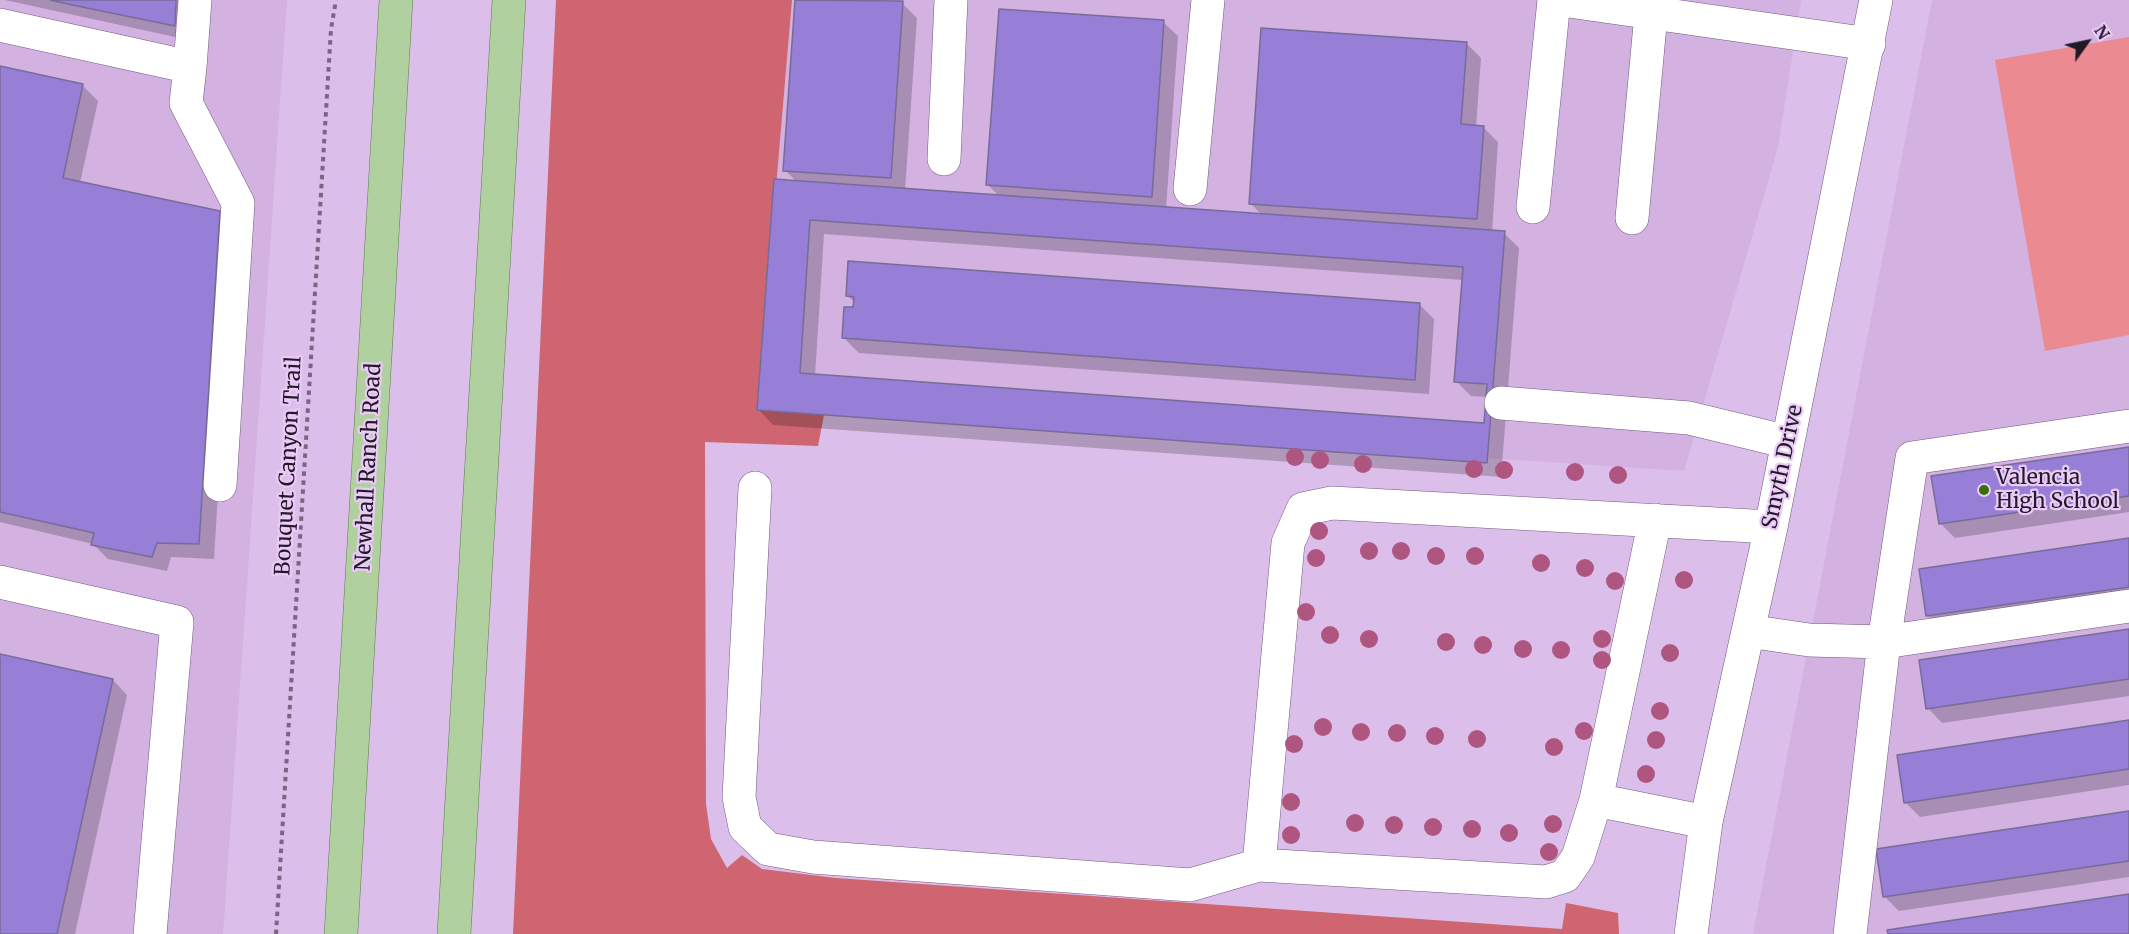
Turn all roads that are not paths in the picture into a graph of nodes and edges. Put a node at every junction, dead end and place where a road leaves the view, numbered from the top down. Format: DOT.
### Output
graph roads {
  1 [pos="195,0"];
  2 [pos="396,0"];
  3 [pos="509,0"];
  4 [pos="951,0"];
  5 [pos="1208,0"];
  6 [pos="1554,0"];
  7 [pos="1562,0"];
  8 [pos="1876,0"];
  9 [pos="1651,14"];
  10 [pos="0,25"];
  11 [pos="1869,44"];
  12 [pos="190,67"];
  13 [pos="944,159"];
  14 [pos="1190,189"];
  15 [pos="1533,207"];
  16 [pos="1632,218"];
  17 [pos="1502,403"];
  18 [pos="2129,426"];
  19 [pos="1788,442"];
  20 [pos="220,485"];
  21 [pos="755,488"];
  22 [pos="1655,520"];
  23 [pos="1771,527"];
  24 [pos="0,582"];
  25 [pos="2129,606"];
  26 [pos="1748,632"];
  27 [pos="1884,642"];
  28 [pos="1596,800"];
  29 [pos="1706,822"];
  30 [pos="1259,865"];
  31 [pos="150,934"];
  32 [pos="341,934"];
  33 [pos="454,934"];
  34 [pos="1691,934"];
  35 [pos="1850,934"];
  1 -- 12 [label="street"];
  2 -- 32 [label="main road, Newhall Ranch Road"];
  3 -- 33 [label="main road"];
  4 -- 13 [label="street"];
  5 -- 14 [label="street"];
  6 -- 15 [label="street"];
  7 -- 9 [label="street"];
  8 -- 11 [label="street, Smyth Drive"];
  9 -- 11 [label="street"];
  9 -- 16 [label="street"];
  10 -- 12 [label="street"];
  11 -- 19 [label="street, Smyth Drive"];
  12 -- 20 [label="street"];
  17 -- 19 [label="street"];
  18 -- 27 [label="street"];
  19 -- 23 [label="street, Smyth Drive"];
  21 -- 30 [label="street"];
  22 -- 23 [label="street"];
  22 -- 28 [label="street"];
  22 -- 30 [label="street"];
  23 -- 26 [label="street, Smyth Drive"];
  24 -- 31 [label="street"];
  25 -- 27 [label="street"];
  26 -- 27 [label="street"];
  26 -- 29 [label="street, Smyth Drive"];
  27 -- 35 [label="street"];
  28 -- 29 [label="street"];
  28 -- 30 [label="street"];
  29 -- 34 [label="street, Smyth Drive"];
}
